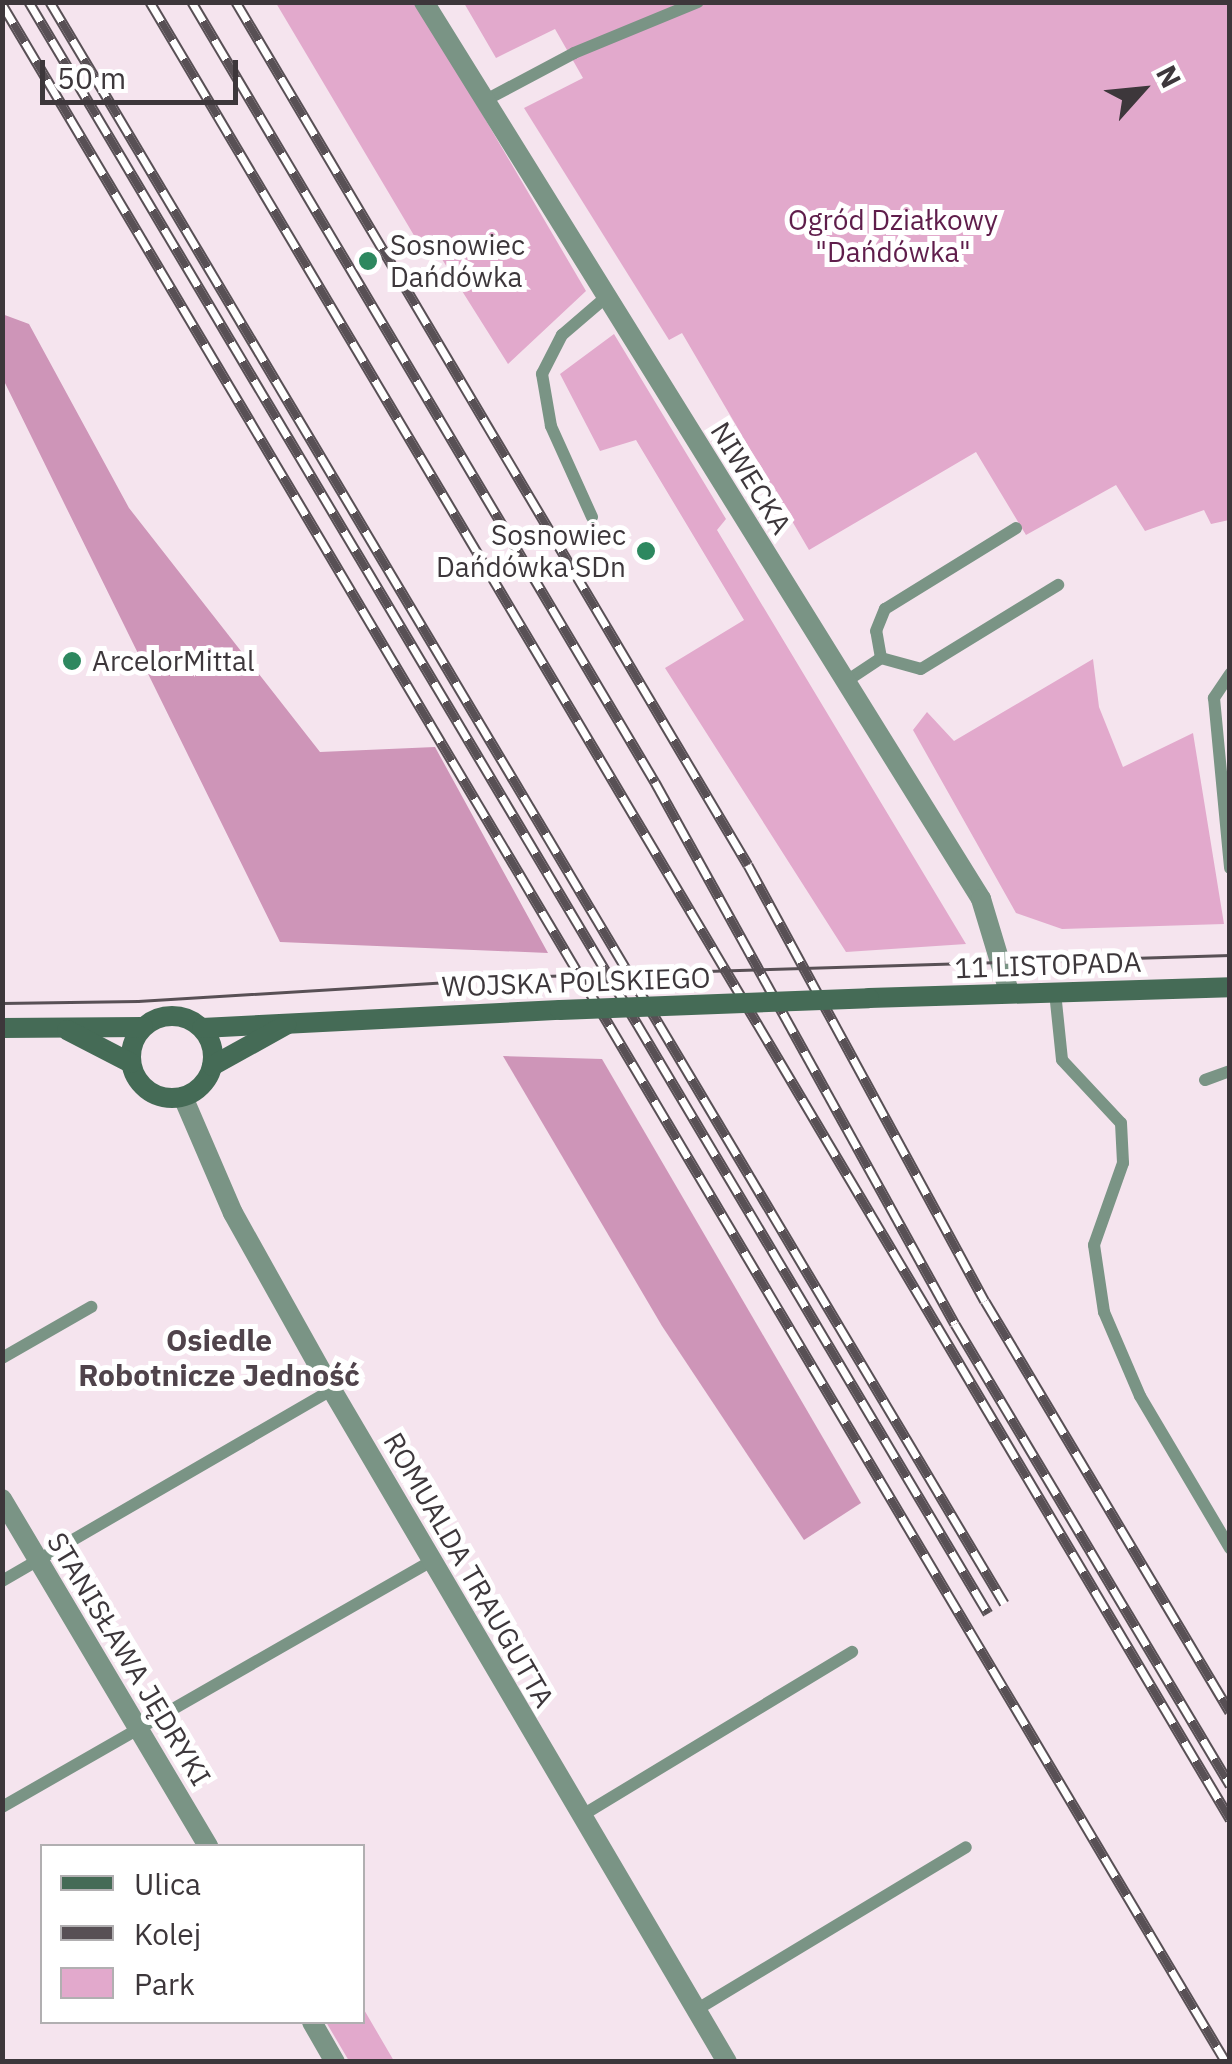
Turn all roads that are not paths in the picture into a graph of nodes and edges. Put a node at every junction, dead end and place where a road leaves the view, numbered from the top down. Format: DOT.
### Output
graph roads {
  1 [pos="424,2"];
  2 [pos="698,2"];
  3 [pos="482,102"];
  4 [pos="605,298"];
  5 [pos="592,517"];
  6 [pos="1016,528"];
  7 [pos="1058,586"];
  8 [pos="881,658"];
  9 [pos="1230,674"];
  10 [pos="846,682"];
  11 [pos="1224,761"];
  12 [pos="1230,868"];
  13 [pos="1230,986"];
  14 [pos="1009,992"];
  15 [pos="1055,992"];
  16 [pos="868,998"];
  17 [pos="286,1025"];
  18 [pos="143,1027"];
  19 [pos="2,1028"];
  20 [pos="202,1028"];
  21 [pos="67,1030"];
  22 [pos="131,1063"];
  23 [pos="212,1066"];
  24 [pos="1230,1071"];
  25 [pos="1205,1080"];
  26 [pos="183,1096"];
  27 [pos="91,1307"];
  28 [pos="2,1358"];
  29 [pos="332,1390"];
  30 [pos="2,1499"];
  31 [pos="1230,1548"];
  32 [pos="39,1561"];
  33 [pos="432,1561"];
  34 [pos="2,1582"];
  35 [pos="852,1652"];
  36 [pos="140,1729"];
  37 [pos="2,1807"];
  38 [pos="581,1816"];
  39 [pos="207,1844"];
  40 [pos="966,1847"];
  41 [pos="696,2010"];
  42 [pos="313,2024"];
  43 [pos="718,2058"];
  44 [pos="336,2062"];
  1 -- 3 [label="street, NIWECKA"];
  2 -- 3 [label="lane"];
  3 -- 4 [label="street, NIWECKA"];
  4 -- 5 [label="lane"];
  4 -- 10 [label="street, NIWECKA"];
  6 -- 8 [label="lane"];
  7 -- 8 [label="lane"];
  8 -- 10 [label="lane"];
  9 -- 11 [label="lane"];
  10 -- 14 [label="street, NIWECKA"];
  11 -- 12 [label="lane"];
  13 -- 15 [label="main road, 11 LISTOPADA"];
  14 -- 15 [label="main road, 11 LISTOPADA"];
  14 -- 16 [label="main road, 11 LISTOPADA"];
  15 -- 31 [label="lane"];
  16 -- 17 [label="main road, WOJSKA POLSKIEGO, bridge"];
  17 -- 20 [label="main road, WOJSKA POLSKIEGO"];
  17 -- 23 [label="main road, WOJSKA POLSKIEGO"];
  18 -- 20 [label="main road"];
  18 -- 21 [label="main road"];
  18 -- 22 [label="main road"];
  19 -- 21 [label="main road"];
  20 -- 23 [label="main road"];
  21 -- 22 [label="main road"];
  22 -- 26 [label="main road"];
  23 -- 26 [label="main road"];
  24 -- 25 [label="lane"];
  26 -- 29 [label="street, ROMUALDA TRAUGUTTA"];
  27 -- 28 [label="lane"];
  29 -- 32 [label="lane"];
  29 -- 33 [label="street, ROMUALDA TRAUGUTTA"];
  30 -- 32 [label="street, STANISŁAWA JĘDRYKI"];
  32 -- 34 [label="lane"];
  32 -- 36 [label="street, STANISŁAWA JĘDRYKI"];
  33 -- 36 [label="lane"];
  33 -- 38 [label="street, ROMUALDA TRAUGUTTA"];
  35 -- 38 [label="lane"];
  36 -- 37 [label="lane"];
  36 -- 39 [label="street, STANISŁAWA JĘDRYKI"];
  38 -- 41 [label="street, ROMUALDA TRAUGUTTA"];
  40 -- 41 [label="lane"];
  41 -- 43 [label="street, ROMUALDA TRAUGUTTA"];
  42 -- 44 [label="street"];
}
